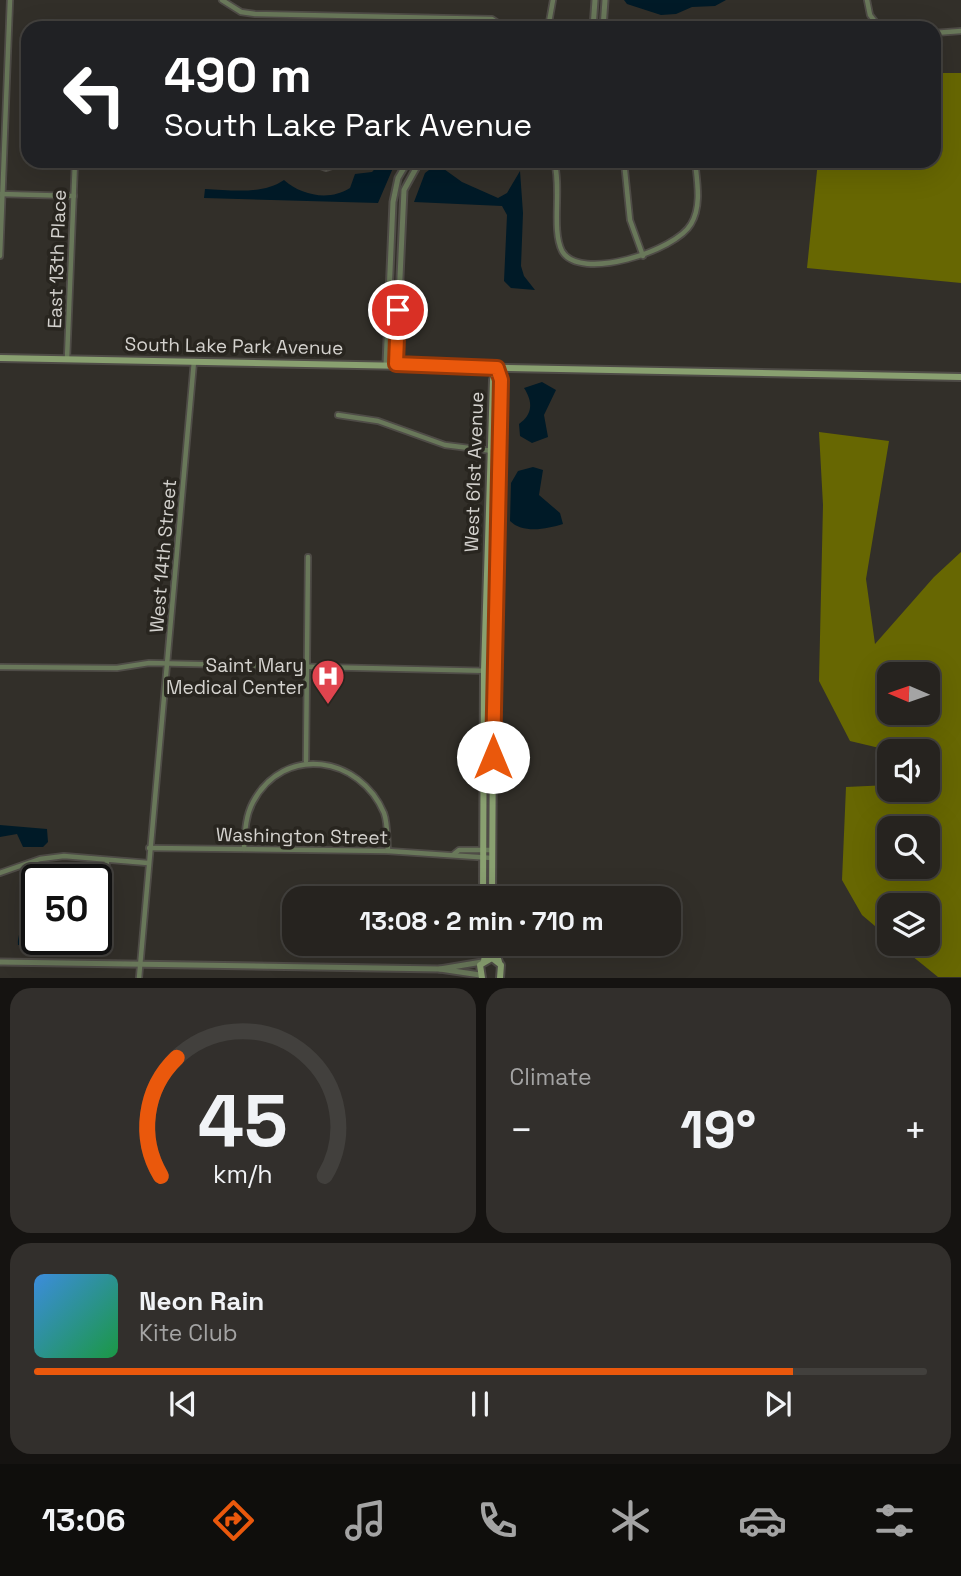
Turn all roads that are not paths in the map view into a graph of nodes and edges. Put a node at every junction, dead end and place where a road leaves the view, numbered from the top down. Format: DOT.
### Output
graph roads {
  1 [pos="10,0"];
  2 [pos="222,0"];
  3 [pos="553,0"];
  4 [pos="595,0"];
  5 [pos="605,0"];
  6 [pos="867,0"];
  7 [pos="496,21"];
  8 [pos="549,21"];
  9 [pos="594,21"];
  10 [pos="604,21"];
  11 [pos="875,21"];
  12 [pos="961,31"];
  13 [pos="941,33"];
  14 [pos="75,168"];
  15 [pos="405,168"];
  16 [pos="416,168"];
  17 [pos="555,168"];
  18 [pos="625,168"];
  19 [pos="695,168"];
  20 [pos="1,194"];
  21 [pos="74,196"];
  22 [pos="0,256"];
  23 [pos="643,256"];
  24 [pos="390,282"];
  25 [pos="399,282"];
  26 [pos="0,358"];
  27 [pos="67,359"];
  28 [pos="194,359"];
  29 [pos="386,364"];
  30 [pos="396,364"];
  31 [pos="497,368"];
  32 [pos="961,377"];
  33 [pos="338,415"];
  34 [pos="490,451"];
  35 [pos="499,451"];
  36 [pos="308,557"];
  37 [pos="168,664"];
  38 [pos="306,665"];
  39 [pos="0,667"];
  40 [pos="484,671"];
  41 [pos="493,671"];
  42 [pos="306,761"];
  43 [pos="149,848"];
  44 [pos="244,849"];
  45 [pos="388,851"];
  46 [pos="483,854"];
  47 [pos="492,854"];
  48 [pos="107,860"];
  49 [pos="148,863"];
  50 [pos="107,864"];
  51 [pos="0,873"];
  52 [pos="483,886"];
  53 [pos="492,886"];
  54 [pos="484,956"];
  55 [pos="497,956"];
  56 [pos="483,961"];
  57 [pos="0,962"];
  58 [pos="499,962"];
  59 [pos="140,964"];
  60 [pos="440,970"];
  61 [pos="481,976"];
  62 [pos="139,978"];
  63 [pos="499,978"];
  1 -- 20 [label="street"];
  2 -- 7 [label="street"];
  3 -- 8 [label="street"];
  4 -- 9 [label="street"];
  5 -- 10 [label="street"];
  6 -- 11 [label="street"];
  12 -- 13 [label="street"];
  14 -- 21 [label="street, East 13th Place"];
  15 -- 24 [label="street"];
  16 -- 25 [label="street"];
  17 -- 23 [label="street"];
  18 -- 23 [label="street"];
  19 -- 23 [label="street"];
  20 -- 21 [label="street"];
  20 -- 22 [label="street"];
  21 -- 27 [label="street, East 13th Place"];
  24 -- 25 [label="street"];
  24 -- 29 [label="street"];
  25 -- 30 [label="street"];
  26 -- 27 [label="main road, South Lake Park Avenue"];
  27 -- 28 [label="main road, South Lake Park Avenue"];
  28 -- 29 [label="main road, South Lake Park Avenue"];
  28 -- 37 [label="street, West 14th Street"];
  29 -- 30 [label="main road, South Lake Park Avenue"];
  30 -- 31 [label="main road, South Lake Park Avenue"];
  31 -- 32 [label="main road, South Lake Park Avenue"];
  31 -- 34 [label="main road, West 61st Avenue"];
  31 -- 35 [label="main road, West 61st Avenue"];
  33 -- 34 [label="street"];
  34 -- 35 [label="street"];
  34 -- 40 [label="main road, West 61st Avenue"];
  35 -- 41 [label="main road, West 61st Avenue"];
  36 -- 38 [label="street"];
  37 -- 38 [label="street"];
  37 -- 39 [label="street"];
  37 -- 43 [label="street, West 14th Street"];
  38 -- 40 [label="street"];
  38 -- 42 [label="street"];
  40 -- 41 [label="street"];
  40 -- 46 [label="main road, West 61st Avenue"];
  41 -- 47 [label="main road, West 61st Avenue"];
  42 -- 44 [label="street"];
  42 -- 45 [label="street"];
  43 -- 44 [label="street, Washington Street"];
  43 -- 49 [label="street, West 14th Street"];
  44 -- 45 [label="street, Washington Street"];
  45 -- 46 [label="street, Washington Street"];
  46 -- 47 [label="street, Washington Street"];
  46 -- 52 [label="main road, West 61st Avenue"];
  47 -- 53 [label="main road, West 61st Avenue"];
  48 -- 49 [label="street"];
  48 -- 50 [label="street"];
  48 -- 51 [label="street"];
  49 -- 59 [label="street, West 14th Street"];
  54 -- 56 [label="main road"];
  55 -- 58 [label="main road"];
  56 -- 58 [label="main road"];
  56 -- 60 [label="street"];
  56 -- 61 [label="main road"];
  57 -- 59 [label="street"];
  58 -- 63 [label="main road"];
  59 -- 60 [label="street"];
  59 -- 62 [label="street, West 14th Street"];
  60 -- 61 [label="street"];
}
